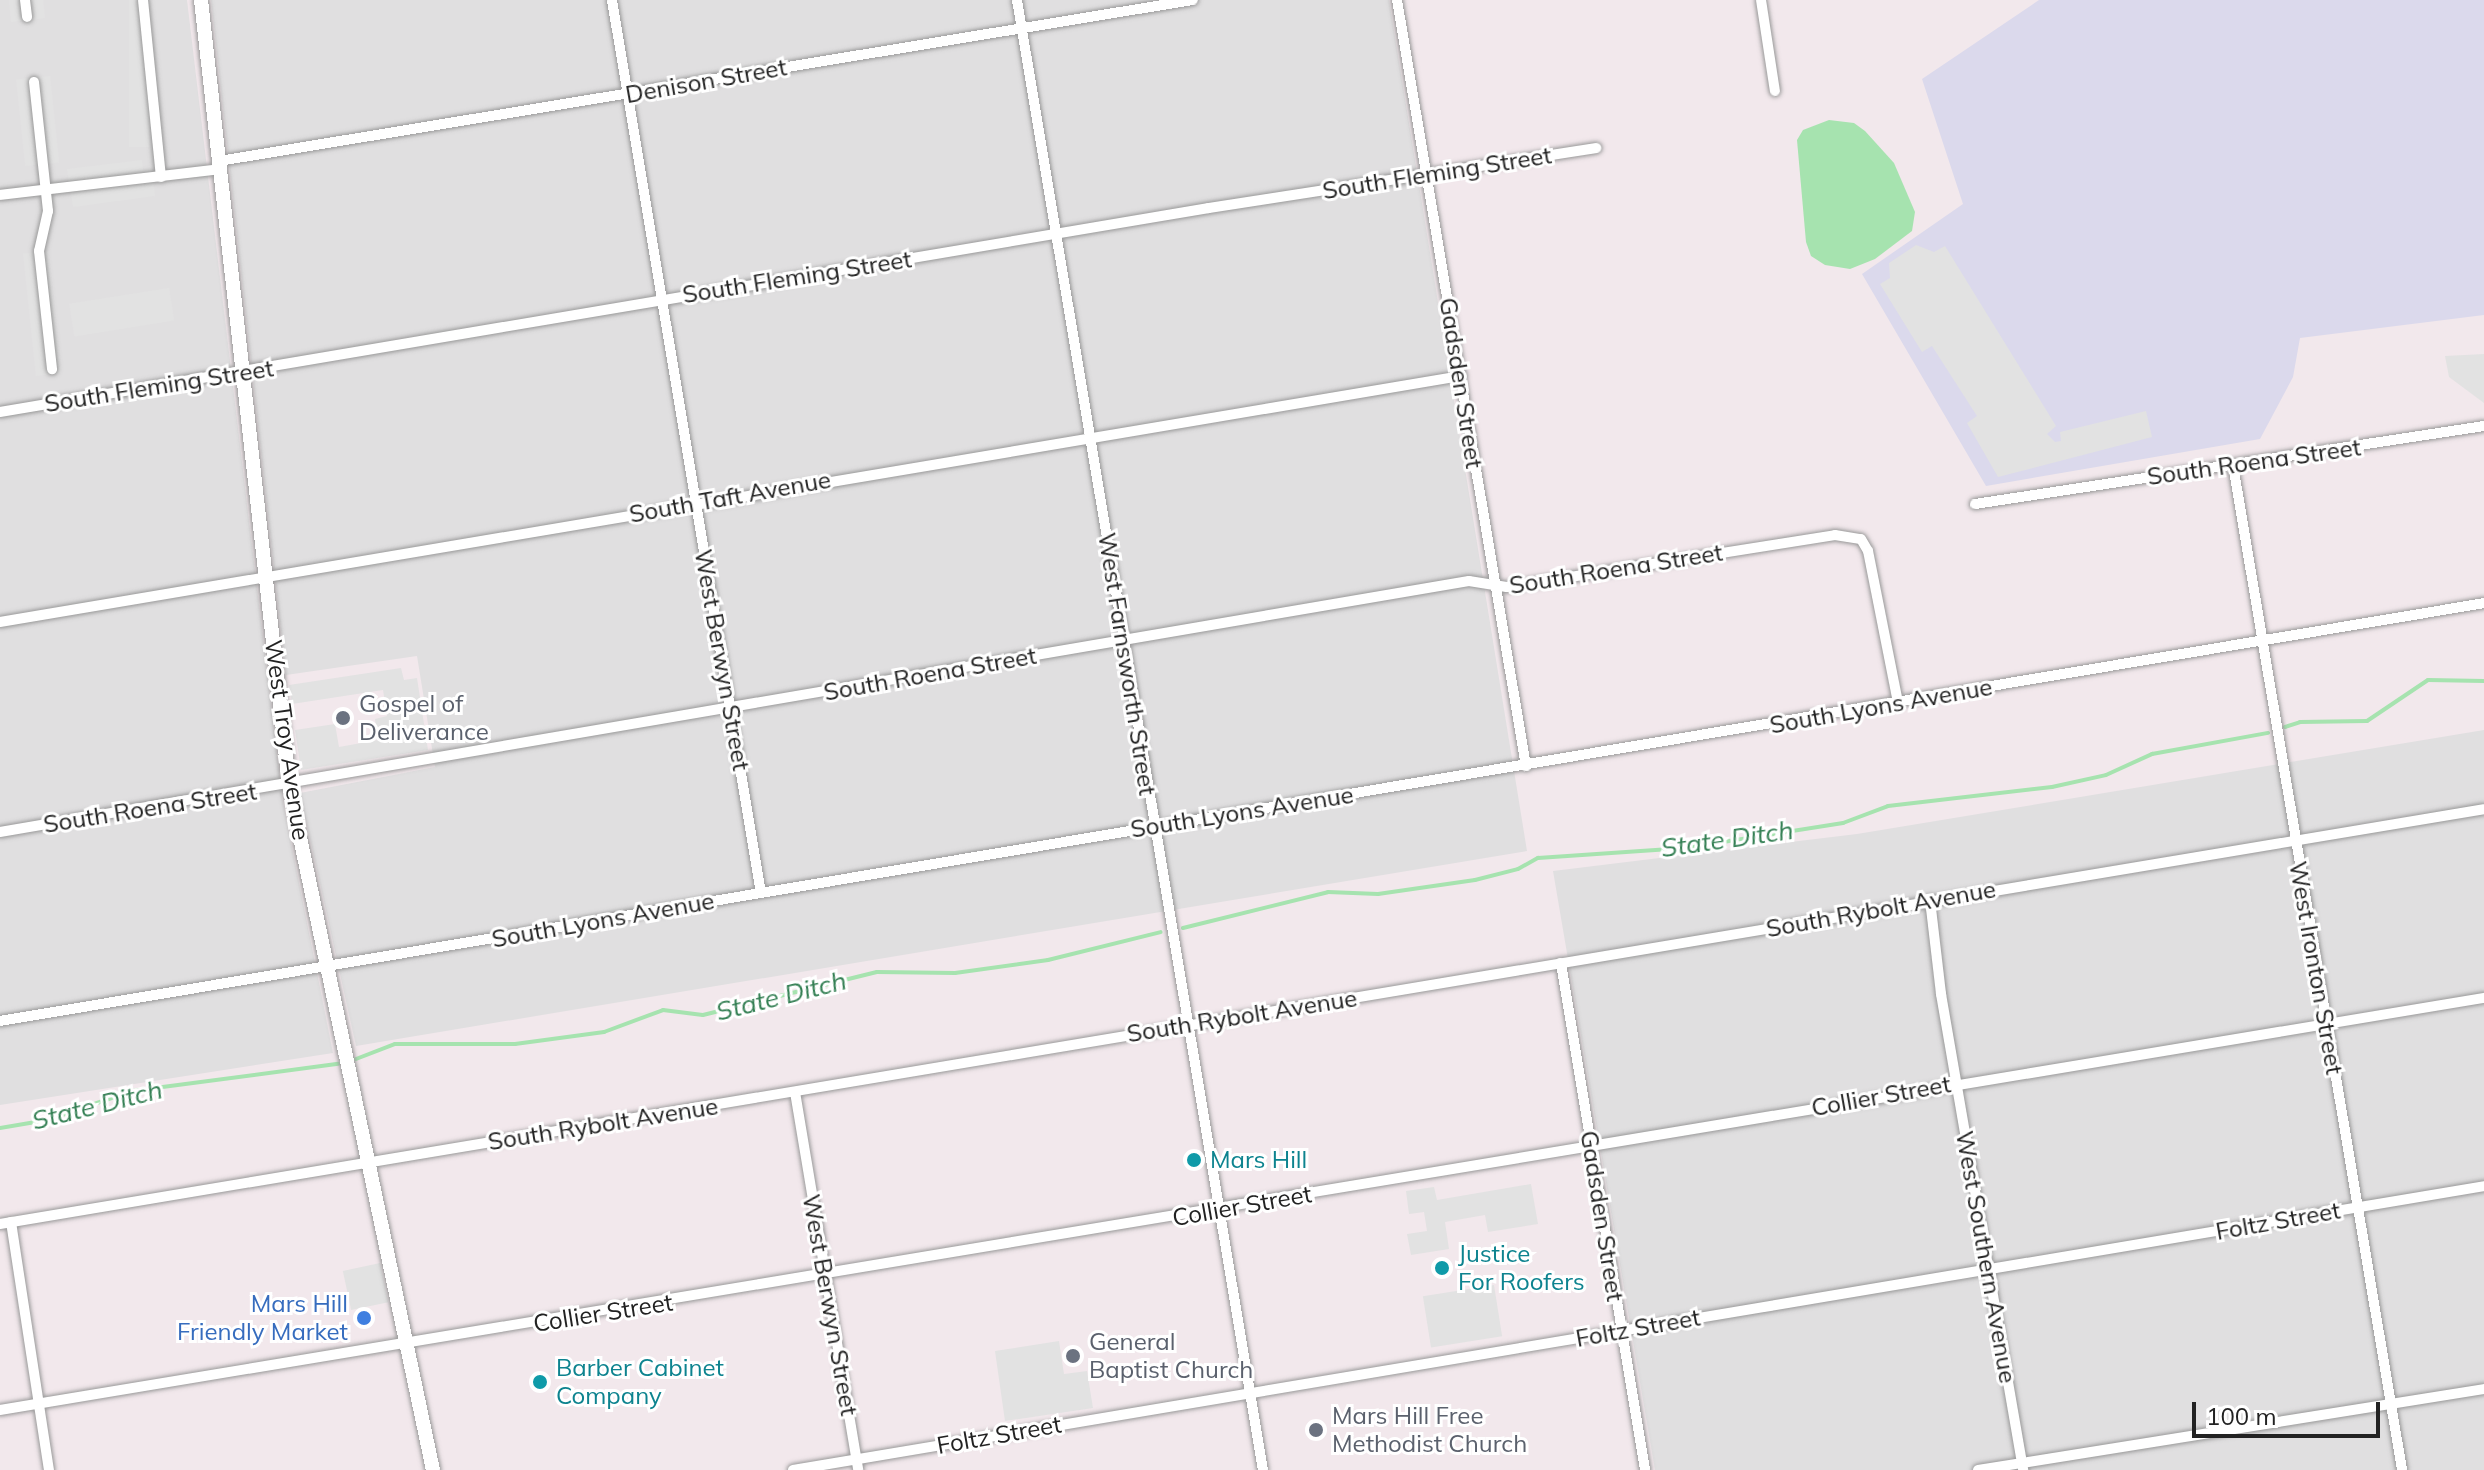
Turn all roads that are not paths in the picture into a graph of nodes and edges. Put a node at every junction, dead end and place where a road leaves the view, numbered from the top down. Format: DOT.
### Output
graph roads {
  1 [pos="25,0"];
  2 [pos="143,0"];
  3 [pos="201,0"];
  4 [pos="612,0"];
  5 [pos="1017,0"];
  6 [pos="1193,0"];
  7 [pos="1397,0"];
  8 [pos="1761,0"];
  9 [pos="27,17"];
  10 [pos="1022,27"];
  11 [pos="34,82"];
  12 [pos="1775,91"];
  13 [pos="628,94"];
  14 [pos="1596,148"];
  15 [pos="220,165"];
  16 [pos="1426,175"];
  17 [pos="161,177"];
  18 [pos="46,190"];
  19 [pos="0,195"];
  20 [pos="1056,235"];
  21 [pos="662,300"];
  22 [pos="52,369"];
  23 [pos="244,372"];
  24 [pos="1461,376"];
  25 [pos="0,412"];
  26 [pos="2484,426"];
  27 [pos="1090,436"];
  28 [pos="2233,465"];
  29 [pos="695,503"];
  30 [pos="1975,504"];
  31 [pos="266,578"];
  32 [pos="1494,586"];
  33 [pos="2484,603"];
  34 [pos="0,622"];
  35 [pos="1123,641"];
  36 [pos="2260,641"];
  37 [pos="1898,703"];
  38 [pos="730,709"];
  39 [pos="1526,766"];
  40 [pos="289,785"];
  41 [pos="2484,809"];
  42 [pos="1154,826"];
  43 [pos="0,832"];
  44 [pos="2295,840"];
  45 [pos="761,893"];
  46 [pos="1930,900"];
  47 [pos="1561,963"];
  48 [pos="327,966"];
  49 [pos="2484,998"];
  50 [pos="0,1021"];
  51 [pos="1188,1024"];
  52 [pos="2325,1025"];
  53 [pos="1956,1083"];
  54 [pos="795,1092"];
  55 [pos="1591,1147"];
  56 [pos="369,1163"];
  57 [pos="2484,1186"];
  58 [pos="2358,1207"];
  59 [pos="1219,1210"];
  60 [pos="5,1223"];
  61 [pos="1989,1269"];
  62 [pos="825,1276"];
  63 [pos="1622,1331"];
  64 [pos="408,1345"];
  65 [pos="2484,1389"];
  66 [pos="1251,1393"];
  67 [pos="39,1404"];
  68 [pos="2391,1406"];
  69 [pos="0,1410"];
  70 [pos="857,1465"];
  71 [pos="2022,1466"];
  72 [pos="49,1470"];
  73 [pos="433,1470"];
  74 [pos="793,1470"];
  75 [pos="1263,1470"];
  76 [pos="1645,1470"];
  77 [pos="1978,1470"];
  78 [pos="2402,1470"];
  1 -- 9 [label="street"];
  2 -- 17 [label="street"];
  3 -- 15 [label="street, West Troy Avenue"];
  4 -- 13 [label="street, West Berwyn Street"];
  5 -- 10 [label="street, West Farnsworth Street"];
  6 -- 10 [label="street, Denison Street"];
  7 -- 16 [label="street, Gadsden Street"];
  8 -- 12 [label="street"];
  10 -- 13 [label="street, Denison Street"];
  10 -- 20 [label="street, West Farnsworth Street"];
  11 -- 18 [label="street"];
  13 -- 15 [label="street, Denison Street"];
  13 -- 21 [label="street, West Berwyn Street"];
  14 -- 16 [label="street, South Fleming Street"];
  15 -- 17 [label="street, Denison Street"];
  15 -- 23 [label="street, West Troy Avenue"];
  16 -- 20 [label="street, South Fleming Street"];
  16 -- 24 [label="street, Gadsden Street"];
  17 -- 18 [label="street, Denison Street"];
  18 -- 19 [label="street, Denison Street"];
  18 -- 22 [label="street"];
  20 -- 21 [label="street, South Fleming Street"];
  20 -- 27 [label="street, West Farnsworth Street"];
  21 -- 23 [label="street, South Fleming Street"];
  21 -- 29 [label="street, West Berwyn Street"];
  23 -- 25 [label="street, South Fleming Street"];
  23 -- 31 [label="street, West Troy Avenue"];
  24 -- 27 [label="street, South Taft Avenue"];
  24 -- 32 [label="street, Gadsden Street"];
  26 -- 28 [label="street, South Roena Street"];
  27 -- 29 [label="street, South Taft Avenue"];
  27 -- 35 [label="street, West Farnsworth Street"];
  28 -- 30 [label="street, South Roena Street"];
  28 -- 36 [label="street, West Ironton Street"];
  29 -- 31 [label="street, South Taft Avenue"];
  29 -- 38 [label="street, West Berwyn Street"];
  31 -- 34 [label="street, South Taft Avenue"];
  31 -- 40 [label="street, West Troy Avenue"];
  32 -- 35 [label="street, South Roena Street"];
  32 -- 37 [label="street, South Roena Street"];
  32 -- 39 [label="street, Gadsden Street"];
  33 -- 36 [label="street, South Lyons Avenue"];
  35 -- 38 [label="street, South Roena Street"];
  35 -- 42 [label="street, West Farnsworth Street"];
  36 -- 37 [label="street, South Lyons Avenue"];
  36 -- 44 [label="street, West Ironton Street"];
  37 -- 39 [label="street, South Lyons Avenue"];
  38 -- 40 [label="street, South Roena Street"];
  38 -- 45 [label="street, West Berwyn Street"];
  39 -- 42 [label="street, South Lyons Avenue"];
  40 -- 43 [label="street, South Roena Street"];
  40 -- 48 [label="street, West Troy Avenue"];
  41 -- 44 [label="street, South Rybolt Avenue"];
  42 -- 45 [label="street, South Lyons Avenue"];
  42 -- 51 [label="street, West Farnsworth Street"];
  44 -- 46 [label="street, South Rybolt Avenue"];
  44 -- 52 [label="street, West Ironton Street"];
  45 -- 48 [label="street, South Lyons Avenue"];
  46 -- 47 [label="street, South Rybolt Avenue"];
  46 -- 53 [label="street, West Southern Avenue"];
  47 -- 51 [label="street, South Rybolt Avenue"];
  47 -- 55 [label="street, Gadsden Street"];
  48 -- 50 [label="street, South Lyons Avenue"];
  48 -- 56 [label="street, West Troy Avenue"];
  49 -- 52 [label="street, Collier Street"];
  51 -- 54 [label="street, South Rybolt Avenue"];
  51 -- 59 [label="street, West Farnsworth Street"];
  52 -- 53 [label="street, Collier Street"];
  52 -- 58 [label="street, West Ironton Street"];
  53 -- 55 [label="street, Collier Street"];
  53 -- 61 [label="street, West Southern Avenue"];
  54 -- 56 [label="street, South Rybolt Avenue"];
  54 -- 62 [label="street, West Berwyn Street"];
  55 -- 59 [label="street, Collier Street"];
  55 -- 63 [label="street, Gadsden Street"];
  56 -- 60 [label="street, South Rybolt Avenue"];
  56 -- 64 [label="street, West Troy Avenue"];
  57 -- 58 [label="street, Foltz Street"];
  58 -- 61 [label="street, Foltz Street"];
  58 -- 68 [label="street, West Ironton Street"];
  59 -- 62 [label="street, Collier Street"];
  59 -- 66 [label="street, West Farnsworth Street"];
  60 -- 67 [label="street"];
  61 -- 63 [label="street, Foltz Street"];
  61 -- 71 [label="street, West Southern Avenue"];
  62 -- 64 [label="street, Collier Street"];
  62 -- 70 [label="street, West Berwyn Street"];
  63 -- 66 [label="street, Foltz Street"];
  63 -- 76 [label="street, Gadsden Street"];
  64 -- 67 [label="street, Collier Street"];
  64 -- 73 [label="street, West Troy Avenue"];
  65 -- 68 [label="street"];
  66 -- 70 [label="street, Foltz Street"];
  66 -- 75 [label="street, West Farnsworth Street"];
  67 -- 69 [label="street, Collier Street"];
  67 -- 72 [label="street"];
  68 -- 71 [label="street"];
  68 -- 78 [label="street, West Ironton Street"];
  70 -- 74 [label="street, Foltz Street"];
  71 -- 77 [label="street"];
}
